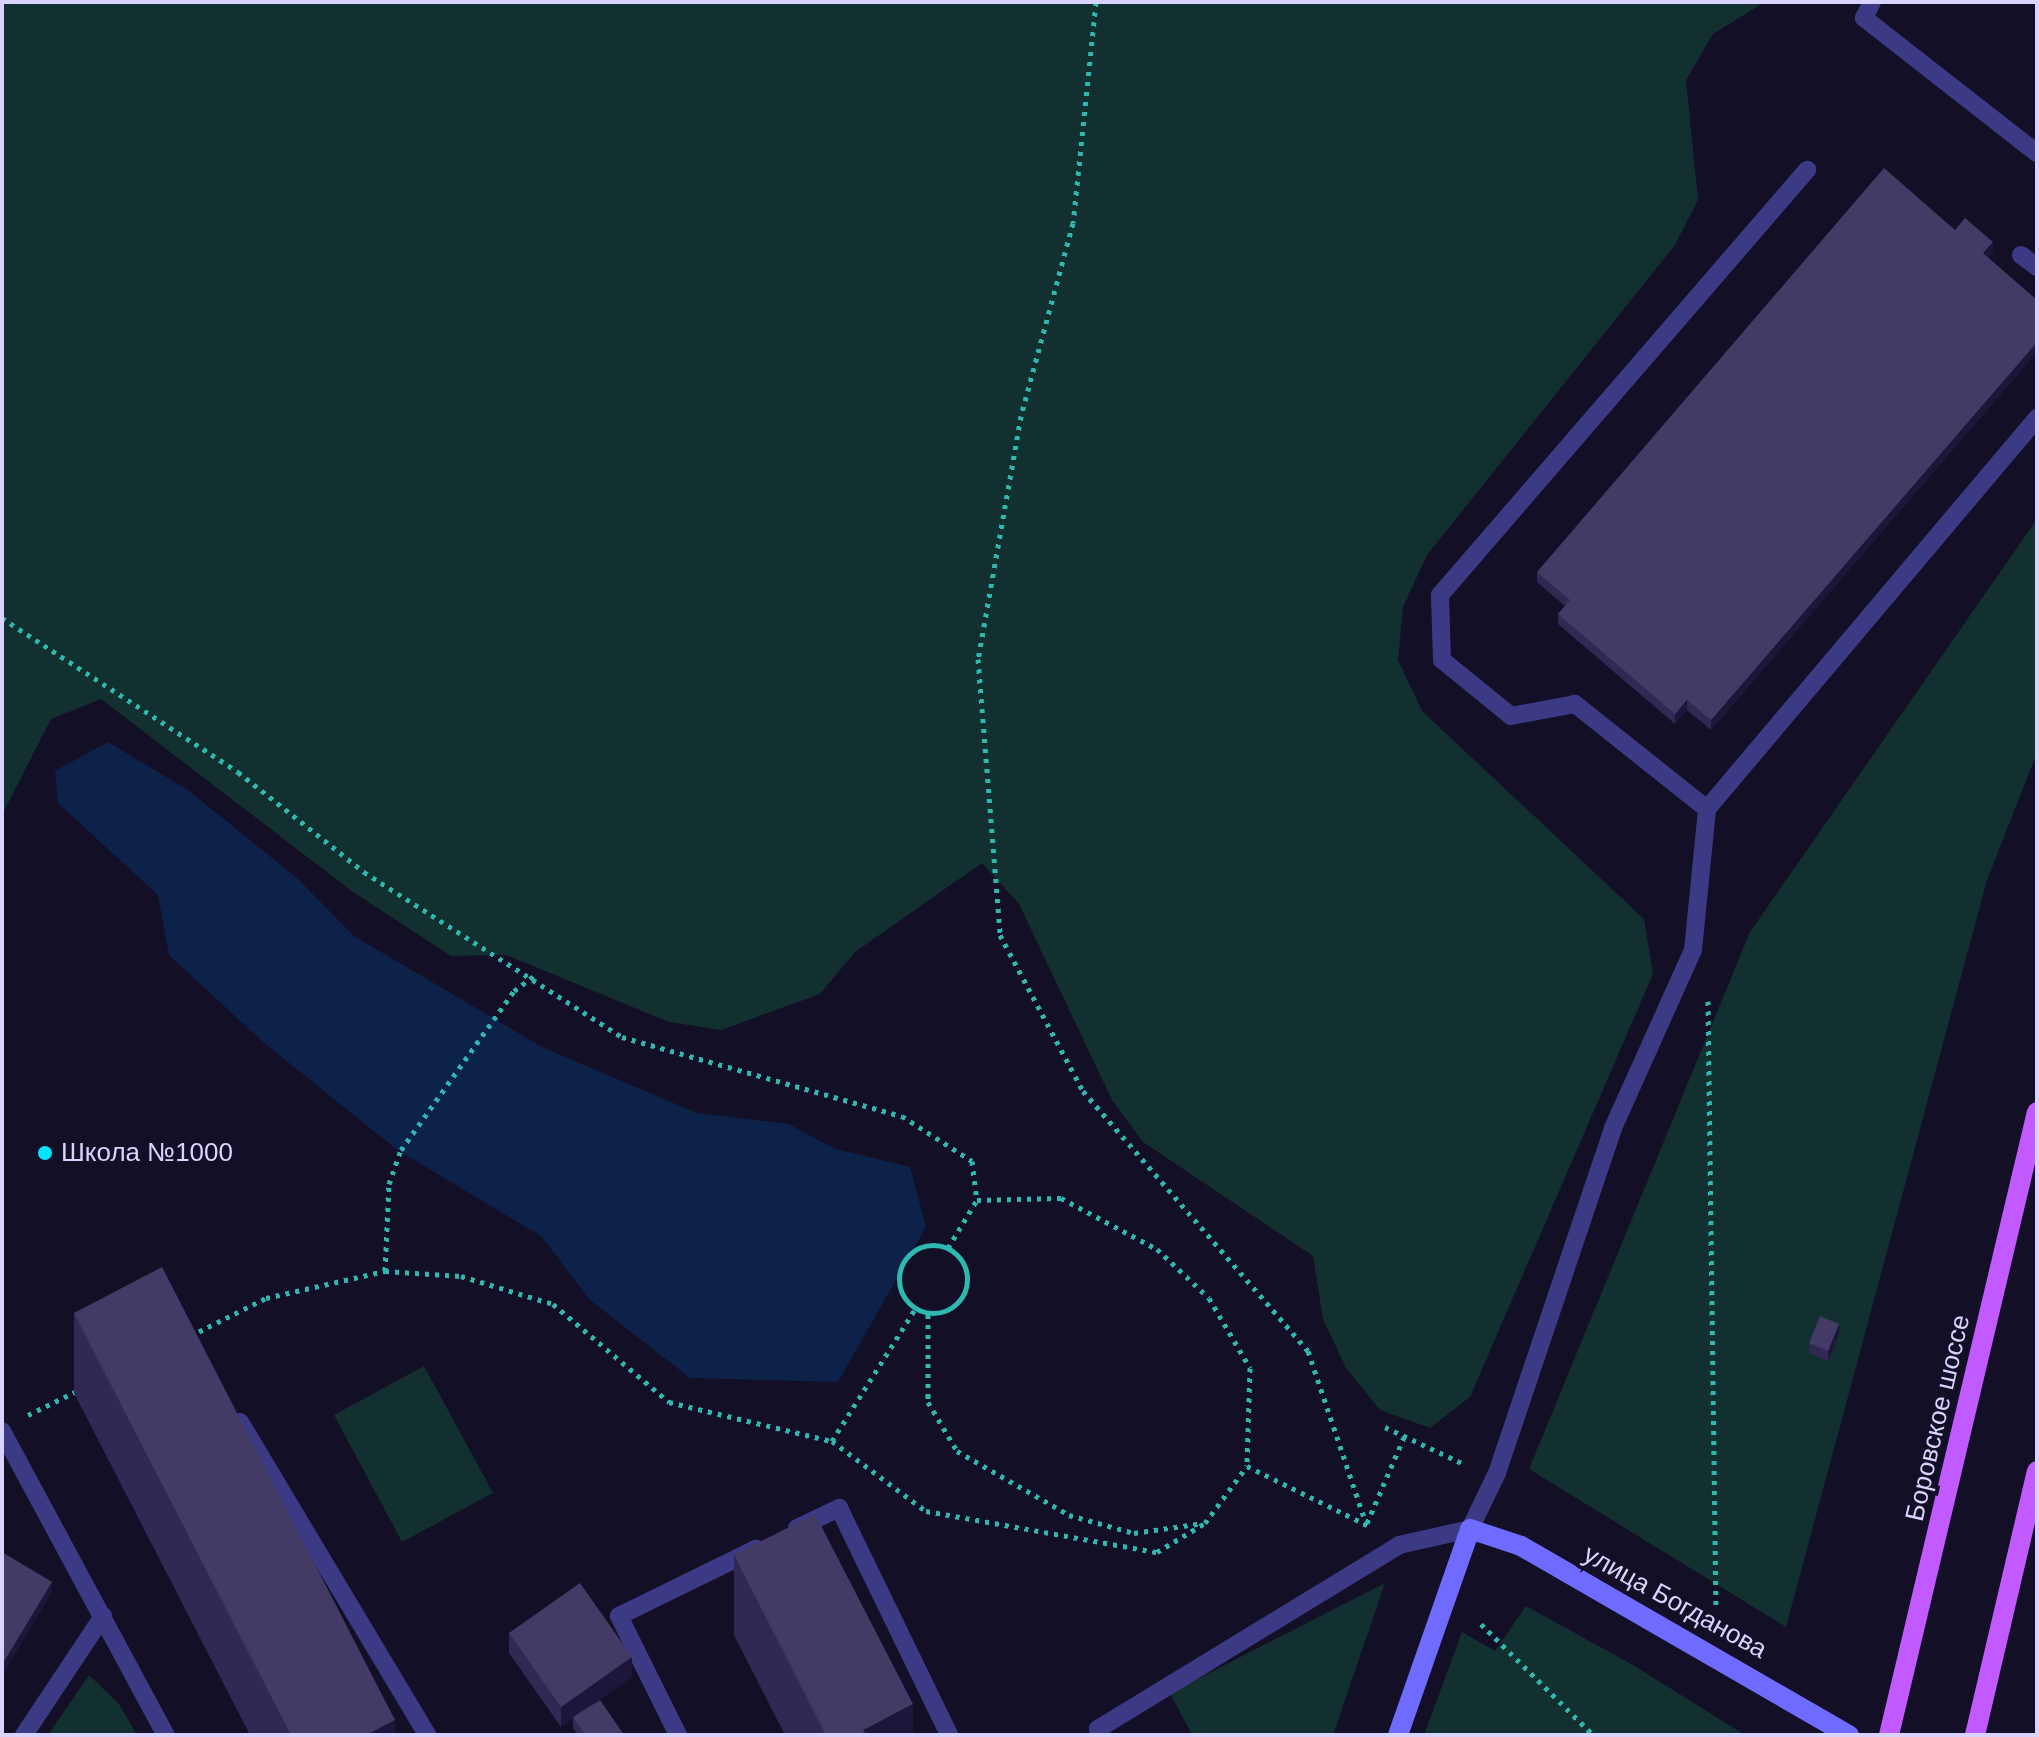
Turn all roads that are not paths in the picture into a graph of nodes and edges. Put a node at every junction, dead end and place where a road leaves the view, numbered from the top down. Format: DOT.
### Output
graph roads {
  1 [pos="1872,2"];
  2 [pos="2037,153"];
  3 [pos="1807,170"];
  4 [pos="2021,255"];
  5 [pos="2037,267"];
  6 [pos="2037,418"];
  7 [pos="1707,809"];
  8 [pos="2037,1112"];
  9 [pos="226,1400"];
  10 [pos="3,1429"];
  11 [pos="2037,1471"];
  12 [pos="1470,1529"];
  13 [pos="103,1616"];
  14 [pos="24,1735"];
  15 [pos="166,1735"];
  16 [pos="427,1735"];
  17 [pos="678,1735"];
  18 [pos="949,1735"];
  19 [pos="1101,1735"];
  20 [pos="1398,1735"];
  21 [pos="1849,1735"];
  22 [pos="1889,1735"];
  23 [pos="1975,1735"];
  1 -- 2 [label="lane"];
  3 -- 7 [label="lane"];
  4 -- 5 [label="lane"];
  6 -- 7 [label="lane"];
  7 -- 12 [label="lane"];
  8 -- 22 [label="main road, Боровское шоссе"];
  9 -- 16 [label="lane"];
  10 -- 13 [label="lane"];
  11 -- 23 [label="main road"];
  12 -- 19 [label="lane"];
  12 -- 20 [label="street"];
  12 -- 21 [label="street, улица Богданова"];
  13 -- 14 [label="lane"];
  13 -- 15 [label="lane"];
  17 -- 18 [label="lane"];
}
